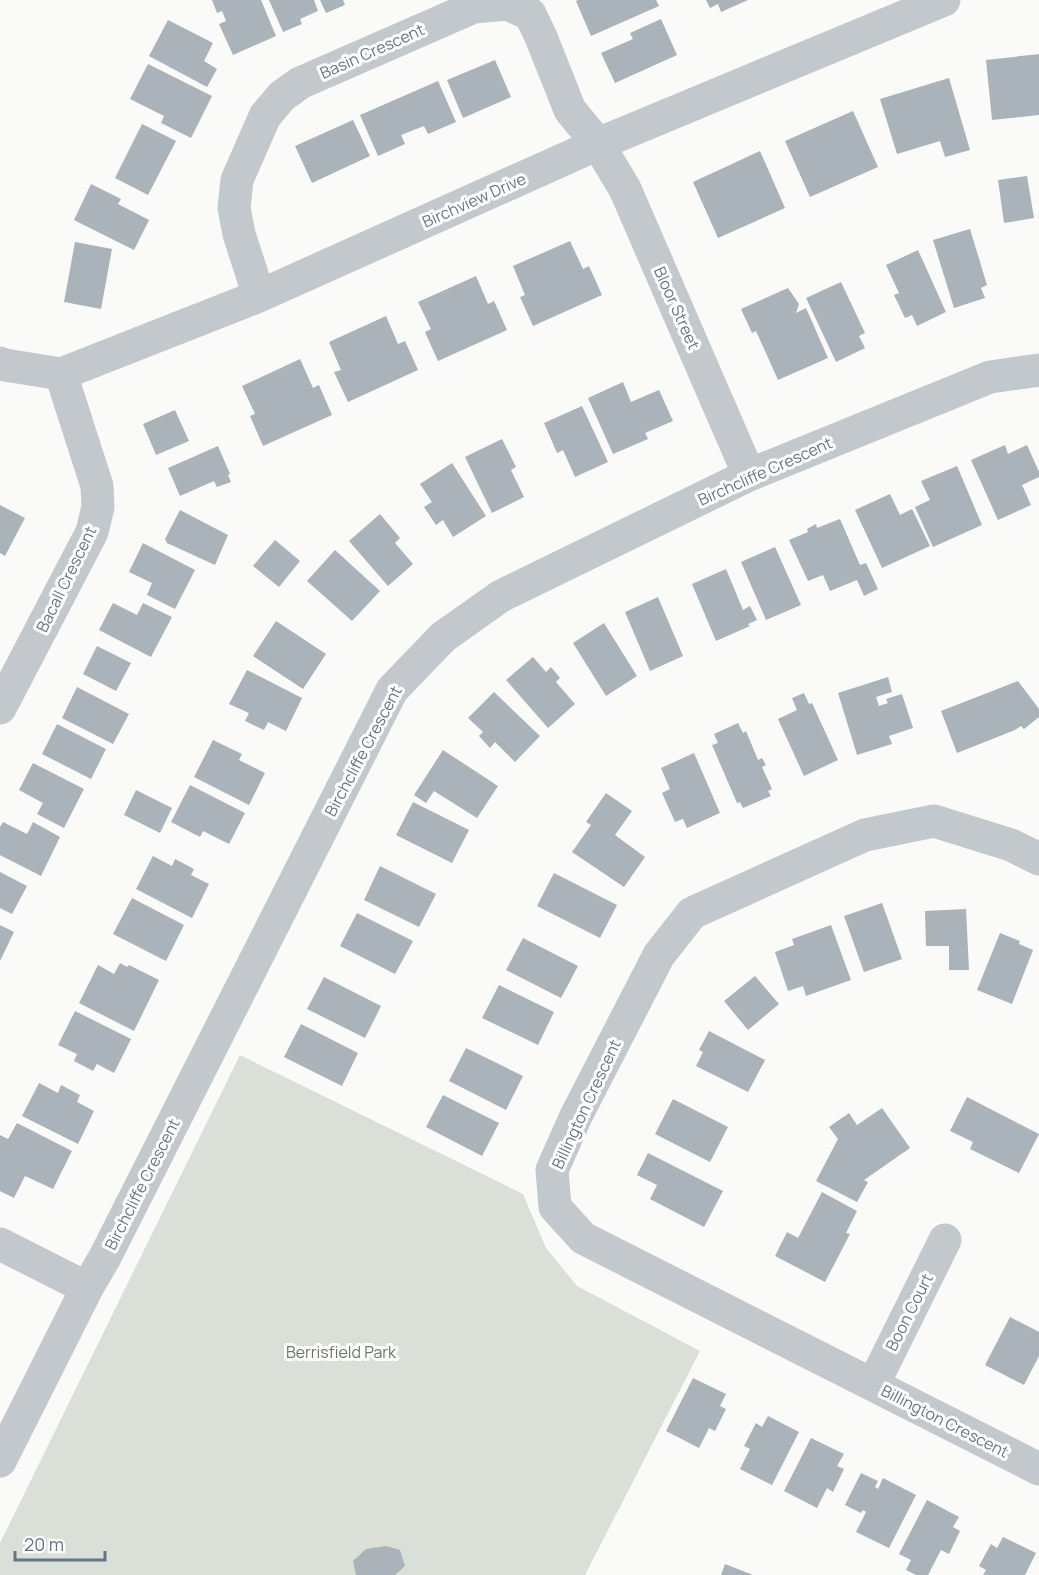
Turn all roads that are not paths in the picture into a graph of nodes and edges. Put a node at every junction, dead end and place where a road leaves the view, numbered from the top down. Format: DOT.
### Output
graph roads {
  1 [pos="945,0"];
  2 [pos="598,144"];
  3 [pos="259,296"];
  4 [pos="0,363"];
  5 [pos="1039,370"];
  6 [pos="61,374"];
  7 [pos="749,475"];
  8 [pos="0,708"];
  9 [pos="1039,859"];
  10 [pos="945,1240"];
  11 [pos="0,1244"];
  12 [pos="87,1288"];
  13 [pos="873,1385"];
  14 [pos="0,1461"];
  15 [pos="1039,1469"];
  1 -- 2 [label="street, Birchview Drive"];
  2 -- 3 [label="street, Birchview Drive"];
  2 -- 3 [label="street, Basin Crescent"];
  2 -- 7 [label="street, Bloor Street"];
  3 -- 6 [label="street, Birchview Drive"];
  4 -- 6 [label="street"];
  5 -- 7 [label="street, Birchcliffe Crescent"];
  6 -- 8 [label="street, Bacall Crescent"];
  7 -- 12 [label="street, Birchcliffe Crescent"];
  9 -- 13 [label="street, Billington Crescent"];
  10 -- 13 [label="street, Boon Court"];
  11 -- 12 [label="street"];
  12 -- 14 [label="street, Birchcliffe Crescent"];
  13 -- 15 [label="street, Billington Crescent"];
}
